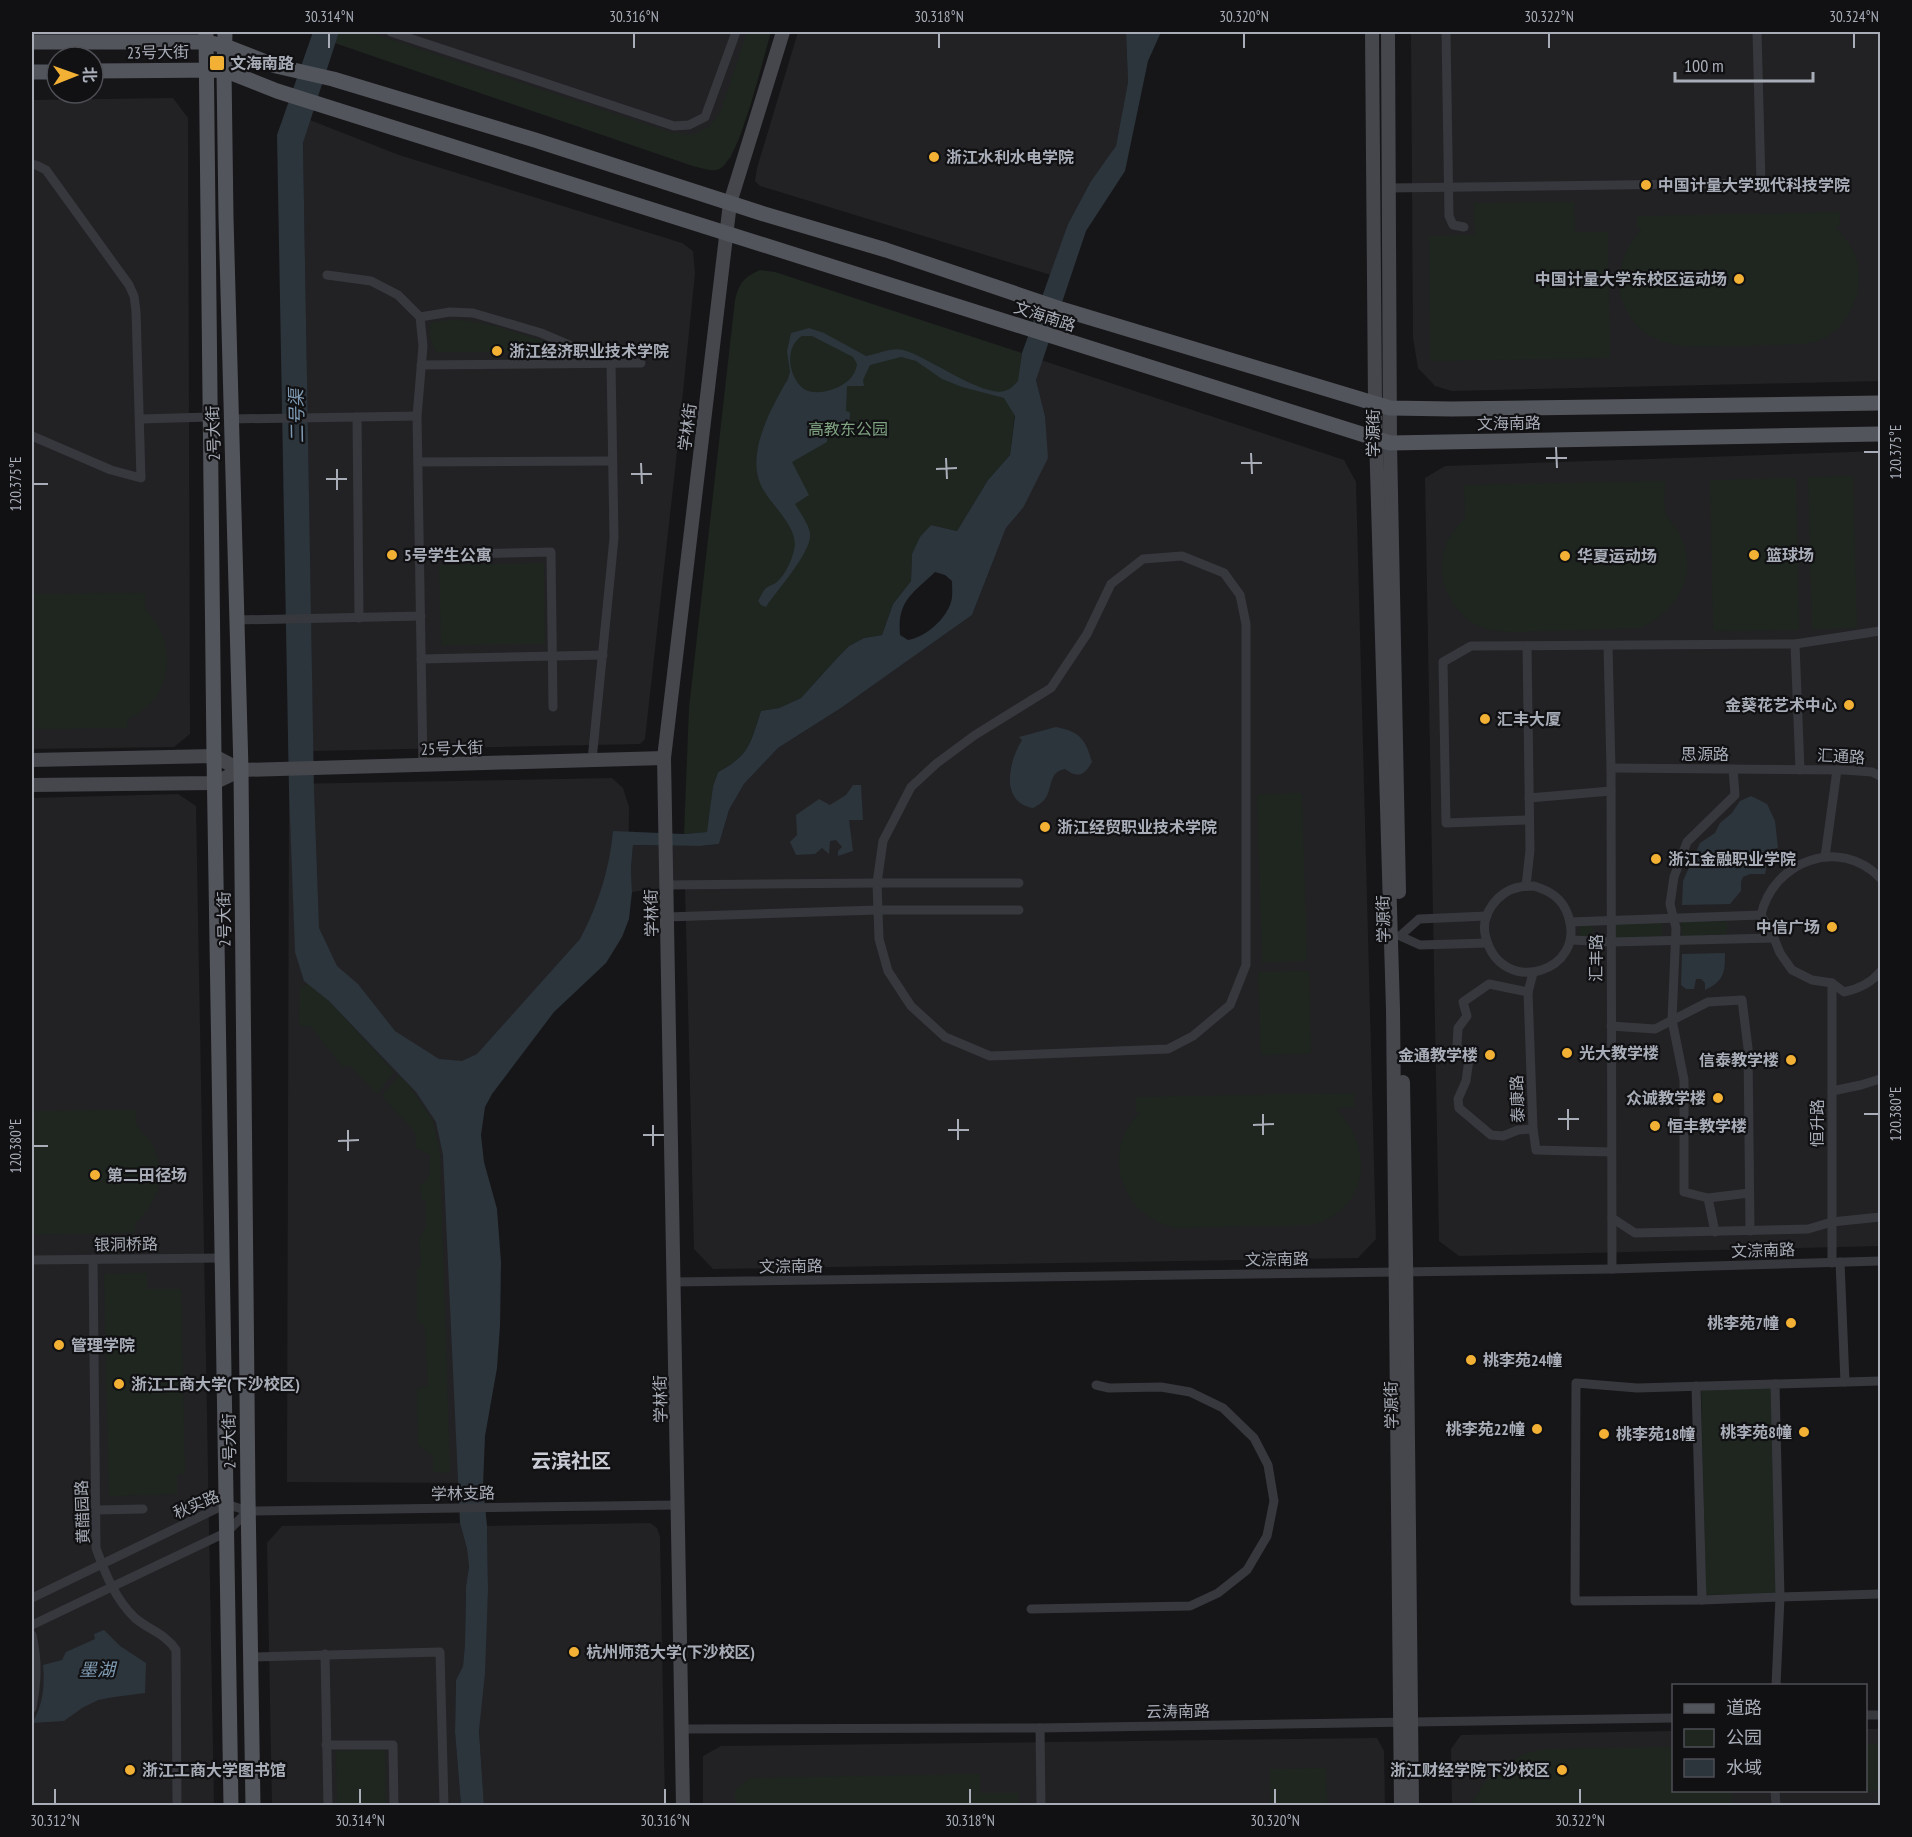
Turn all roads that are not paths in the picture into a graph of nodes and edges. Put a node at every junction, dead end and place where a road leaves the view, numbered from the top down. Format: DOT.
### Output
graph roads {
  1 [pos="391,32"];
  2 [pos="736,32"];
  3 [pos="783,32"];
  4 [pos="1372,32"];
  5 [pos="1388,32"];
  6 [pos="1446,32"];
  7 [pos="1757,32"];
  8 [pos="206,37"];
  9 [pos="225,39"];
  10 [pos="32,42"];
  11 [pos="206,70"];
  12 [pos="224,70"];
  13 [pos="105,72"];
  14 [pos="32,164"];
  15 [pos="1448,187"];
  16 [pos="1389,188"];
  17 [pos="730,203"];
  18 [pos="1464,227"];
  19 [pos="726,233"];
  20 [pos="327,275"];
  21 [pos="420,317"];
  22 [pos="611,363"];
  23 [pos="641,363"];
  24 [pos="421,365"];
  25 [pos="1881,403"];
  26 [pos="1382,405"];
  27 [pos="417,416"];
  28 [pos="210,417"];
  29 [pos="357,417"];
  30 [pos="231,418"];
  31 [pos="140,419"];
  32 [pos="1881,434"];
  33 [pos="32,436"];
  34 [pos="1383,441"];
  35 [pos="612,461"];
  36 [pos="418,462"];
  37 [pos="420,555"];
  38 [pos="421,616"];
  39 [pos="359,618"];
  40 [pos="237,620"];
  41 [pos="1881,631"];
  42 [pos="1795,644"];
  43 [pos="1527,646"];
  44 [pos="1608,646"];
  45 [pos="603,655"];
  46 [pos="552,656"];
  47 [pos="422,658"];
  48 [pos="553,707"];
  49 [pos="214,756"];
  50 [pos="664,758"];
  51 [pos="32,760"];
  52 [pos="592,760"];
  53 [pos="423,765"];
  54 [pos="1611,768"];
  55 [pos="1733,769"];
  56 [pos="241,770"];
  57 [pos="1800,770"];
  58 [pos="1837,770"];
  59 [pos="1881,776"];
  60 [pos="214,783"];
  61 [pos="32,785"];
  62 [pos="1611,791"];
  63 [pos="1529,798"];
  64 [pos="1529,820"];
  65 [pos="1826,857"];
  66 [pos="1881,878"];
  67 [pos="877,883"];
  68 [pos="1019,884"];
  69 [pos="667,885"];
  70 [pos="1526,886"];
  71 [pos="878,910"];
  72 [pos="1019,910"];
  73 [pos="1761,915"];
  74 [pos="1487,916"];
  75 [pos="667,917"];
  76 [pos="1611,920"];
  77 [pos="1570,921"];
  78 [pos="1400,936"];
  79 [pos="1774,938"];
  80 [pos="1572,940"];
  81 [pos="1611,942"];
  82 [pos="1488,943"];
  83 [pos="1881,972"];
  84 [pos="1533,973"];
  85 [pos="1832,983"];
  86 [pos="1527,992"];
  87 [pos="1611,1026"];
  88 [pos="1881,1079"];
  89 [pos="1832,1091"];
  90 [pos="1533,1129"];
  91 [pos="1611,1152"];
  92 [pos="1749,1193"];
  93 [pos="1708,1198"];
  94 [pos="1881,1216"];
  95 [pos="1612,1218"];
  96 [pos="1832,1222"];
  97 [pos="1750,1231"];
  98 [pos="1715,1232"];
  99 [pos="222,1258"];
  100 [pos="93,1259"];
  101 [pos="32,1260"];
  102 [pos="1881,1261"];
  103 [pos="1836,1263"];
  104 [pos="1612,1269"];
  105 [pos="1400,1272"];
  106 [pos="674,1282"];
  107 [pos="1881,1380"];
  108 [pos="1845,1382"];
  109 [pos="1775,1384"];
  110 [pos="1096,1385"];
  111 [pos="1696,1386"];
  112 [pos="226,1504"];
  113 [pos="678,1505"];
  114 [pos="143,1509"];
  115 [pos="96,1510"];
  116 [pos="248,1511"];
  117 [pos="227,1532"];
  118 [pos="102,1565"];
  119 [pos="111,1587"];
  120 [pos="1881,1594"];
  121 [pos="1779,1597"];
  122 [pos="32,1598"];
  123 [pos="1702,1600"];
  124 [pos="1031,1609"];
  125 [pos="32,1625"];
  126 [pos="32,1635"];
  127 [pos="325,1654"];
  128 [pos="251,1657"];
  129 [pos="1776,1684"];
  130 [pos="32,1708"];
  131 [pos="1672,1718"];
  132 [pos="1405,1723"];
  133 [pos="1040,1728"];
  134 [pos="682,1729"];
  135 [pos="327,1745"];
  136 [pos="177,1806"];
  137 [pos="231,1806"];
  138 [pos="253,1806"];
  139 [pos="328,1806"];
  140 [pos="394,1806"];
  141 [pos="444,1806"];
  142 [pos="683,1806"];
  143 [pos="1041,1806"];
  144 [pos="1401,1806"];
  145 [pos="1412,1806"];
  1 -- 2 [label="street"];
  3 -- 17 [label="main road, 学林街"];
  4 -- 26 [label="main road"];
  5 -- 16 [label="main road, 学源街"];
  6 -- 15 [label="street"];
  7 -- 15 [label="street"];
  8 -- 9 [label="main road, 23号大街"];
  8 -- 10 [label="main road, 23号大街"];
  8 -- 11 [label="main road, 2号大街"];
  9 -- 12 [label="main road, 2号大街"];
  9 -- 17 [label="main road, 文海南路"];
  11 -- 12 [label="main road, 23号大街"];
  11 -- 13 [label="main road, 23号大街"];
  11 -- 28 [label="main road, 2号大街"];
  12 -- 19 [label="main road, 文海南路"];
  12 -- 30 [label="main road, 2号大街"];
  14 -- 31 [label="street"];
  15 -- 16 [label="street"];
  15 -- 18 [label="street"];
  16 -- 26 [label="main road, 学源街"];
  17 -- 19 [label="main road, 学林街"];
  17 -- 26 [label="main road, 文海南路"];
  19 -- 34 [label="main road, 文海南路"];
  19 -- 50 [label="main road, 学林街"];
  20 -- 21 [label="street"];
  21 -- 22 [label="street"];
  21 -- 24 [label="street"];
  22 -- 23 [label="street"];
  22 -- 24 [label="street"];
  22 -- 35 [label="street"];
  24 -- 27 [label="street"];
  25 -- 26 [label="main road, 文海南路"];
  26 -- 34 [label="main road, 学源街"];
  27 -- 29 [label="street"];
  27 -- 36 [label="street"];
  28 -- 31 [label="street"];
  28 -- 49 [label="main road, 2号大街"];
  29 -- 30 [label="street"];
  29 -- 39 [label="street"];
  30 -- 40 [label="main road, 2号大街"];
  31 -- 33 [label="street"];
  32 -- 34 [label="main road, 文海南路"];
  34 -- 78 [label="main road, 学源街"];
  34 -- 105 [label="main road"];
  35 -- 36 [label="street"];
  35 -- 45 [label="street"];
  36 -- 37 [label="street"];
  37 -- 38 [label="street"];
  37 -- 46 [label="street"];
  38 -- 39 [label="street"];
  38 -- 47 [label="street"];
  39 -- 40 [label="street"];
  40 -- 56 [label="main road, 2号大街"];
  41 -- 42 [label="street"];
  42 -- 44 [label="street"];
  42 -- 57 [label="street"];
  43 -- 44 [label="street"];
  43 -- 63 [label="street"];
  43 -- 64 [label="street"];
  44 -- 54 [label="street, 汇丰路"];
  45 -- 46 [label="street"];
  45 -- 52 [label="street"];
  46 -- 47 [label="street"];
  46 -- 48 [label="street"];
  47 -- 53 [label="street"];
  49 -- 51 [label="main road, 25号大街"];
  49 -- 56 [label="main road, 25号大街"];
  49 -- 60 [label="main road, 2号大街"];
  50 -- 52 [label="main road, 25号大街"];
  50 -- 69 [label="main road, 学林街"];
  52 -- 53 [label="main road, 25号大街"];
  53 -- 56 [label="main road, 25号大街"];
  54 -- 55 [label="street, 思源路"];
  54 -- 62 [label="street, 汇丰路"];
  55 -- 57 [label="street, 思源路"];
  55 -- 93 [label="street"];
  56 -- 60 [label="main road, 25号大街"];
  56 -- 116 [label="main road, 2号大街"];
  57 -- 58 [label="street, 汇通路"];
  58 -- 59 [label="street, 汇通路"];
  58 -- 65 [label="street"];
  60 -- 61 [label="main road, 25号大街"];
  60 -- 99 [label="main road, 2号大街"];
  62 -- 63 [label="street"];
  62 -- 76 [label="street, 汇丰路"];
  63 -- 64 [label="street"];
  64 -- 70 [label="street"];
  65 -- 66 [label="street"];
  65 -- 73 [label="street"];
  67 -- 68 [label="street"];
  67 -- 69 [label="street"];
  67 -- 71 [label="street"];
  67 -- 71 [label="street"];
  69 -- 75 [label="main road, 学林街"];
  70 -- 74 [label="street"];
  70 -- 77 [label="street"];
  71 -- 72 [label="street"];
  71 -- 75 [label="street"];
  73 -- 76 [label="street"];
  73 -- 79 [label="street"];
  74 -- 78 [label="street"];
  74 -- 82 [label="street"];
  75 -- 106 [label="main road, 学林街"];
  76 -- 77 [label="street"];
  76 -- 81 [label="street, 汇丰路"];
  77 -- 80 [label="street"];
  78 -- 82 [label="street"];
  78 -- 105 [label="main road, 学源街"];
  79 -- 81 [label="street"];
  79 -- 85 [label="street"];
  80 -- 81 [label="street"];
  80 -- 84 [label="street"];
  81 -- 87 [label="street, 汇丰路"];
  82 -- 84 [label="street"];
  83 -- 85 [label="street"];
  84 -- 86 [label="street, 泰康路"];
  85 -- 89 [label="street, 恒升路"];
  86 -- 90 [label="street, 泰康路"];
  86 -- 90 [label="street"];
  87 -- 91 [label="street, 汇丰路"];
  87 -- 92 [label="street"];
  88 -- 89 [label="street"];
  89 -- 96 [label="street, 恒升路"];
  90 -- 91 [label="street, 泰康路"];
  91 -- 95 [label="street, 汇丰路"];
  92 -- 93 [label="street"];
  92 -- 97 [label="street"];
  93 -- 98 [label="street"];
  94 -- 96 [label="street"];
  95 -- 98 [label="street"];
  95 -- 104 [label="street, 汇丰路"];
  96 -- 97 [label="street"];
  96 -- 103 [label="street, 恒升路"];
  97 -- 98 [label="street"];
  99 -- 100 [label="street, 银洞桥路"];
  99 -- 112 [label="main road, 2号大街"];
  100 -- 101 [label="street, 银洞桥路"];
  100 -- 115 [label="street, 黄醋园路"];
  102 -- 103 [label="street, 文淙南路"];
  103 -- 104 [label="street, 文淙南路"];
  103 -- 108 [label="street, 恒升路"];
  104 -- 105 [label="street, 文淙南路"];
  105 -- 106 [label="street, 文淙南路"];
  105 -- 132 [label="main road, 学源街"];
  106 -- 113 [label="main road, 学林街"];
  107 -- 108 [label="street"];
  108 -- 109 [label="street"];
  109 -- 111 [label="street"];
  109 -- 121 [label="street"];
  110 -- 124 [label="street"];
  111 -- 123 [label="street"];
  111 -- 123 [label="street"];
  112 -- 116 [label="street, 秋实路"];
  112 -- 117 [label="main road, 2号大街"];
  112 -- 118 [label="street, 秋实路"];
  113 -- 116 [label="street, 学林支路"];
  113 -- 134 [label="main road, 学林街"];
  114 -- 115 [label="street"];
  115 -- 118 [label="street, 黄醋园路"];
  116 -- 117 [label="street, 秋实路"];
  116 -- 128 [label="main road, 2号大街"];
  117 -- 119 [label="street, 秋实路"];
  117 -- 137 [label="main road, 2号大街"];
  118 -- 119 [label="street, 黄醋园路"];
  118 -- 122 [label="street, 秋实路"];
  119 -- 125 [label="street, 秋实路"];
  119 -- 136 [label="street, 黄醋园路"];
  120 -- 121 [label="street"];
  121 -- 123 [label="street"];
  121 -- 129 [label="street"];
  126 -- 130 [label="street"];
  127 -- 128 [label="street"];
  127 -- 135 [label="street"];
  127 -- 141 [label="street"];
  128 -- 138 [label="main road, 2号大街"];
  131 -- 132 [label="street, 云涛南路"];
  132 -- 133 [label="street, 云涛南路"];
  132 -- 144 [label="main road"];
  132 -- 145 [label="main road, 学源街"];
  133 -- 134 [label="street, 云涛南路"];
  133 -- 143 [label="street"];
  134 -- 142 [label="main road, 学林街"];
  135 -- 139 [label="street"];
  135 -- 140 [label="street"];
}
